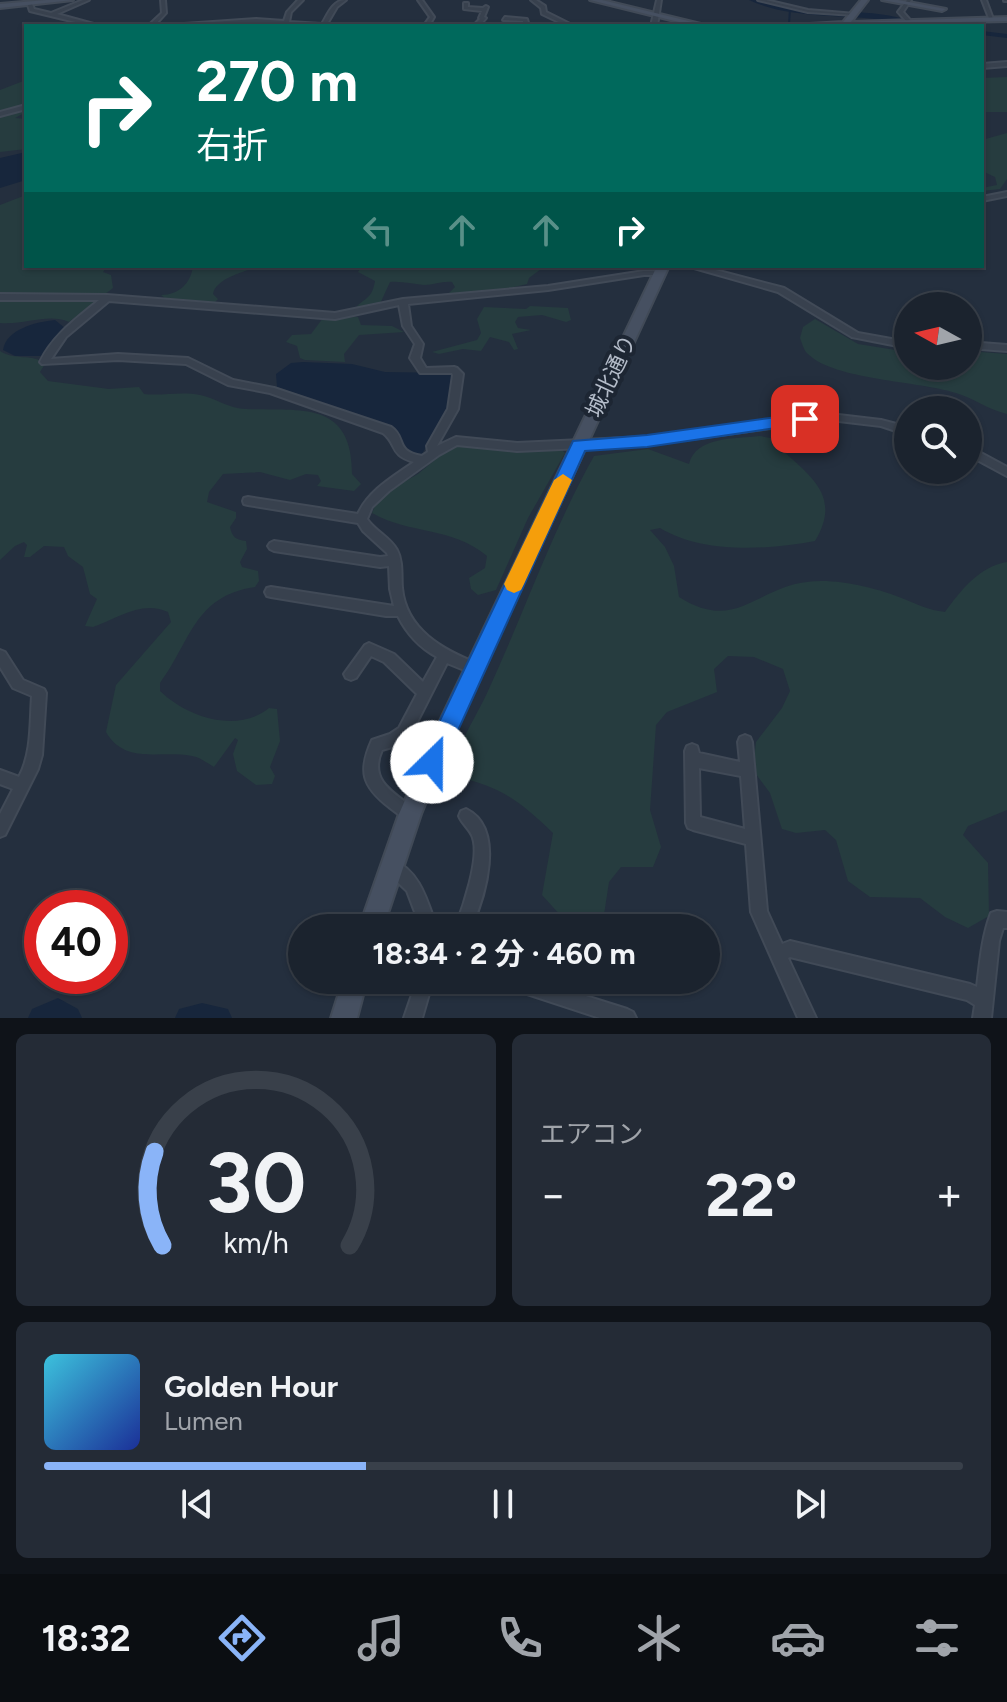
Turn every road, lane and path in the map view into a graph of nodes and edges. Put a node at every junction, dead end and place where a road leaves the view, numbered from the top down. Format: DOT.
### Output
graph roads {
  1 [pos="70,0"];
  2 [pos="87,0"];
  3 [pos="163,0"];
  4 [pos="301,0"];
  5 [pos="344,0"];
  6 [pos="420,0"];
  7 [pos="533,0"];
  8 [pos="593,0"];
  9 [pos="659,0"];
  10 [pos="760,0"];
  11 [pos="794,0"];
  12 [pos="818,0"];
  13 [pos="865,0"];
  14 [pos="885,0"];
  15 [pos="947,0"];
  16 [pos="984,0"];
  17 [pos="770,1"];
  18 [pos="27,2"];
  19 [pos="908,2"];
  20 [pos="466,4"];
  21 [pos="3,6"];
  22 [pos="788,6"];
  23 [pos="942,9"];
  24 [pos="485,10"];
  25 [pos="808,13"];
  26 [pos="50,15"];
  27 [pos="492,15"];
  28 [pos="657,16"];
  29 [pos="991,18"];
  30 [pos="505,19"];
  31 [pos="850,19"];
  32 [pos="1007,19"];
  33 [pos="936,20"];
  34 [pos="903,21"];
  35 [pos="89,24"];
  36 [pos="153,24"];
  37 [pos="286,24"];
  38 [pos="326,24"];
  39 [pos="427,24"];
  40 [pos="478,24"];
  41 [pos="526,24"];
  42 [pos="567,24"];
  43 [pos="655,24"];
  44 [pos="694,24"];
  45 [pos="812,24"];
  46 [pos="818,24"];
  47 [pos="1007,64"];
  48 [pos="984,66"];
  49 [pos="24,108"];
  50 [pos="0,114"];
  51 [pos="1007,194"];
  52 [pos="984,199"];
  53 [pos="698,268"];
  54 [pos="661,270"];
  55 [pos="0,297"];
  56 [pos="107,298"];
  57 [pos="403,302"];
  58 [pos="894,342"];
  59 [pos="982,346"];
  60 [pos="1007,348"];
  61 [pos="894,427"];
  62 [pos="579,445"];
  63 [pos="429,457"];
  64 [pos="982,458"];
  65 [pos="1007,472"];
  66 [pos="248,501"];
  67 [pos="361,519"];
  68 [pos="274,546"];
  69 [pos="395,560"];
  70 [pos="271,592"];
  71 [pos="401,611"];
  72 [pos="0,656"];
  73 [pos="444,656"];
  74 [pos="474,668"];
  75 [pos="351,674"];
  76 [pos="424,692"];
  77 [pos="745,742"];
  78 [pos="745,770"];
  79 [pos="0,777"];
  80 [pos="23,786"];
  81 [pos="410,814"];
  82 [pos="466,816"];
  83 [pos="0,830"];
  84 [pos="752,838"];
  85 [pos="392,867"];
  86 [pos="376,914"];
  87 [pos="424,914"];
  88 [pos="467,914"];
  89 [pos="1007,920"];
  90 [pos="777,954"];
  91 [pos="351,994"];
  92 [pos="421,994"];
  93 [pos="552,994"];
  94 [pos="983,1009"];
  95 [pos="344,1018"];
  96 [pos="413,1018"];
  97 [pos="627,1018"];
  98 [pos="807,1018"];
  1 -- 18 [label="street"];
  2 -- 26 [label="street"];
  3 -- 36 [label="street"];
  4 -- 37 [label="street"];
  5 -- 38 [label="street"];
  6 -- 39 [label="street"];
  7 -- 42 [label="street"];
  8 -- 28 [label="street"];
  9 -- 28 [label="street"];
  10 -- 17 [label="street"];
  11 -- 22 [label="street"];
  12 -- 25 [label="street"];
  13 -- 31 [label="street"];
  14 -- 19 [label="street"];
  15 -- 23 [label="street"];
  16 -- 29 [label="street"];
  17 -- 22 [label="street"];
  18 -- 21 [label="street"];
  18 -- 26 [label="street"];
  19 -- 23 [label="street"];
  19 -- 34 [label="street"];
  20 -- 24 [label="street"];
  22 -- 25 [label="street"];
  23 -- 33 [label="street"];
  24 -- 27 [label="street"];
  24 -- 40 [label="street"];
  25 -- 31 [label="street"];
  25 -- 45 [label="street"];
  26 -- 35 [label="street"];
  28 -- 43 [label="street"];
  28 -- 44 [label="street"];
  29 -- 32 [label="street"];
  29 -- 33 [label="street"];
  30 -- 41 [label="street"];
  31 -- 34 [label="street"];
  31 -- 46 [label="street"];
  33 -- 34 [label="street"];
  47 -- 48 [label="street"];
  49 -- 50 [label="street"];
  51 -- 52 [label="street"];
  53 -- 58 [label="street"];
  54 -- 57 [label="street"];
  54 -- 62 [label="street, 城北通り"];
  55 -- 56 [label="street"];
  56 -- 57 [label="street"];
  56 -- 63 [label="street"];
  57 -- 63 [label="street"];
  59 -- 60 [label="street"];
  61 -- 62 [label="street"];
  62 -- 63 [label="street"];
  62 -- 74 [label="street, 城北通り"];
  63 -- 67 [label="street"];
  64 -- 65 [label="street"];
  66 -- 67 [label="street"];
  67 -- 69 [label="street"];
  68 -- 69 [label="street"];
  69 -- 71 [label="street"];
  70 -- 71 [label="street"];
  71 -- 73 [label="street"];
  72 -- 80 [label="street"];
  73 -- 74 [label="street"];
  73 -- 76 [label="street"];
  74 -- 81 [label="street, 城北通り"];
  75 -- 76 [label="street"];
  76 -- 81 [label="street"];
  77 -- 78 [label="street"];
  78 -- 84 [label="street"];
  78 -- 84 [label="street"];
  79 -- 80 [label="street"];
  80 -- 83 [label="street"];
  81 -- 85 [label="street, 城北通り"];
  82 -- 88 [label="street"];
  84 -- 90 [label="street"];
  85 -- 86 [label="street, 城北通り"];
  85 -- 87 [label="street"];
  89 -- 94 [label="street"];
  90 -- 94 [label="street"];
  90 -- 98 [label="street"];
  91 -- 95 [label="street"];
  92 -- 96 [label="street"];
  93 -- 97 [label="street"];
}
